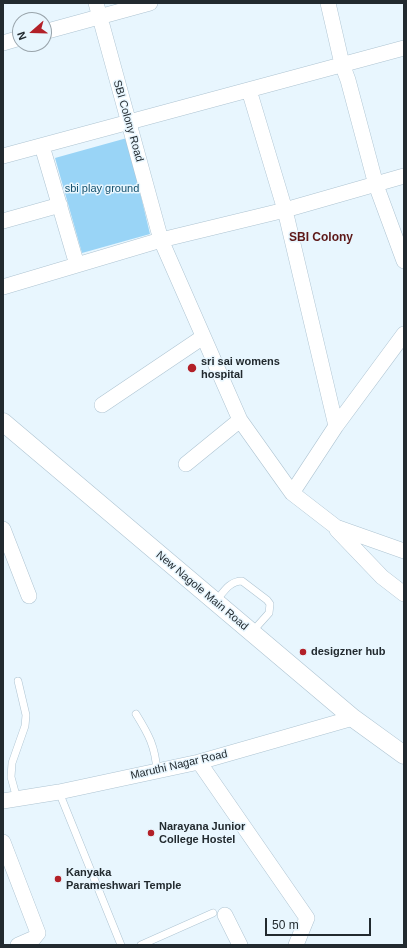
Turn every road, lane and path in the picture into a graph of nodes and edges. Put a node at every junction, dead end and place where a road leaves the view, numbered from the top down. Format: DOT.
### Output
graph roads {
  1 [pos="150,3"];
  2 [pos="328,3"];
  3 [pos="97,10"];
  4 [pos="52,29"];
  5 [pos="404,48"];
  6 [pos="342,64"];
  7 [pos="249,90"];
  8 [pos="129,123"];
  9 [pos="42,146"];
  10 [pos="3,156"];
  11 [pos="404,176"];
  12 [pos="376,185"];
  13 [pos="60,205"];
  14 [pos="285,210"];
  15 [pos="3,220"];
  16 [pos="161,240"];
  17 [pos="404,261"];
  18 [pos="77,266"];
  19 [pos="3,287"];
  20 [pos="404,334"];
  21 [pos="204,337"];
  22 [pos="102,405"];
  23 [pos="240,420"];
  24 [pos="3,422"];
  25 [pos="336,426"];
  26 [pos="186,464"];
  27 [pos="292,493"];
  28 [pos="336,528"];
  29 [pos="3,529"];
  30 [pos="404,551"];
  31 [pos="404,594"];
  32 [pos="29,596"];
  33 [pos="215,602"];
  34 [pos="252,633"];
  35 [pos="18,681"];
  36 [pos="136,714"];
  37 [pos="353,718"];
  38 [pos="404,755"];
  39 [pos="200,762"];
  40 [pos="157,771"];
  41 [pos="59,792"];
  42 [pos="10,800"];
  43 [pos="3,842"];
  44 [pos="219,914"];
  45 [pos="18,945"];
  46 [pos="121,945"];
  47 [pos="141,945"];
  48 [pos="240,945"];
  49 [pos="296,945"];
  1 -- 3 [label="street"];
  2 -- 6 [label="street"];
  3 -- 4 [label="street"];
  3 -- 8 [label="street, SBI Colony Road"];
  5 -- 6 [label="street"];
  6 -- 7 [label="street"];
  6 -- 12 [label="street"];
  7 -- 8 [label="street"];
  7 -- 14 [label="street"];
  8 -- 9 [label="street"];
  8 -- 16 [label="street, SBI Colony Road"];
  9 -- 10 [label="street"];
  9 -- 13 [label="street"];
  11 -- 12 [label="street"];
  12 -- 14 [label="street"];
  12 -- 17 [label="street"];
  13 -- 15 [label="street"];
  13 -- 18 [label="street"];
  14 -- 16 [label="street"];
  14 -- 25 [label="street"];
  16 -- 18 [label="street"];
  16 -- 21 [label="street, SBI Colony Road"];
  18 -- 19 [label="street"];
  20 -- 25 [label="street"];
  21 -- 22 [label="street"];
  21 -- 23 [label="street, SBI Colony Road"];
  23 -- 26 [label="street"];
  23 -- 27 [label="street, SBI Colony Road"];
  24 -- 33 [label="street, New Nagole Main Road"];
  25 -- 27 [label="street"];
  27 -- 28 [label="street, SBI Colony Road"];
  28 -- 30 [label="street"];
  28 -- 31 [label="street"];
  29 -- 32 [label="street"];
  33 -- 34 [label="street, New Nagole Main Road"];
  33 -- 34 [label="lane"];
  34 -- 37 [label="street, New Nagole Main Road"];
  35 -- 42 [label="lane"];
  36 -- 40 [label="lane"];
  37 -- 38 [label="street, New Nagole Main Road"];
  37 -- 39 [label="street, Maruthi Nagar Road"];
  39 -- 40 [label="street, Maruthi Nagar Road"];
  39 -- 49 [label="street"];
  40 -- 41 [label="street, Maruthi Nagar Road"];
  41 -- 42 [label="street, Maruthi Nagar Road"];
  41 -- 46 [label="lane"];
  43 -- 45 [label="street"];
  44 -- 47 [label="lane"];
  44 -- 48 [label="street"];
}
